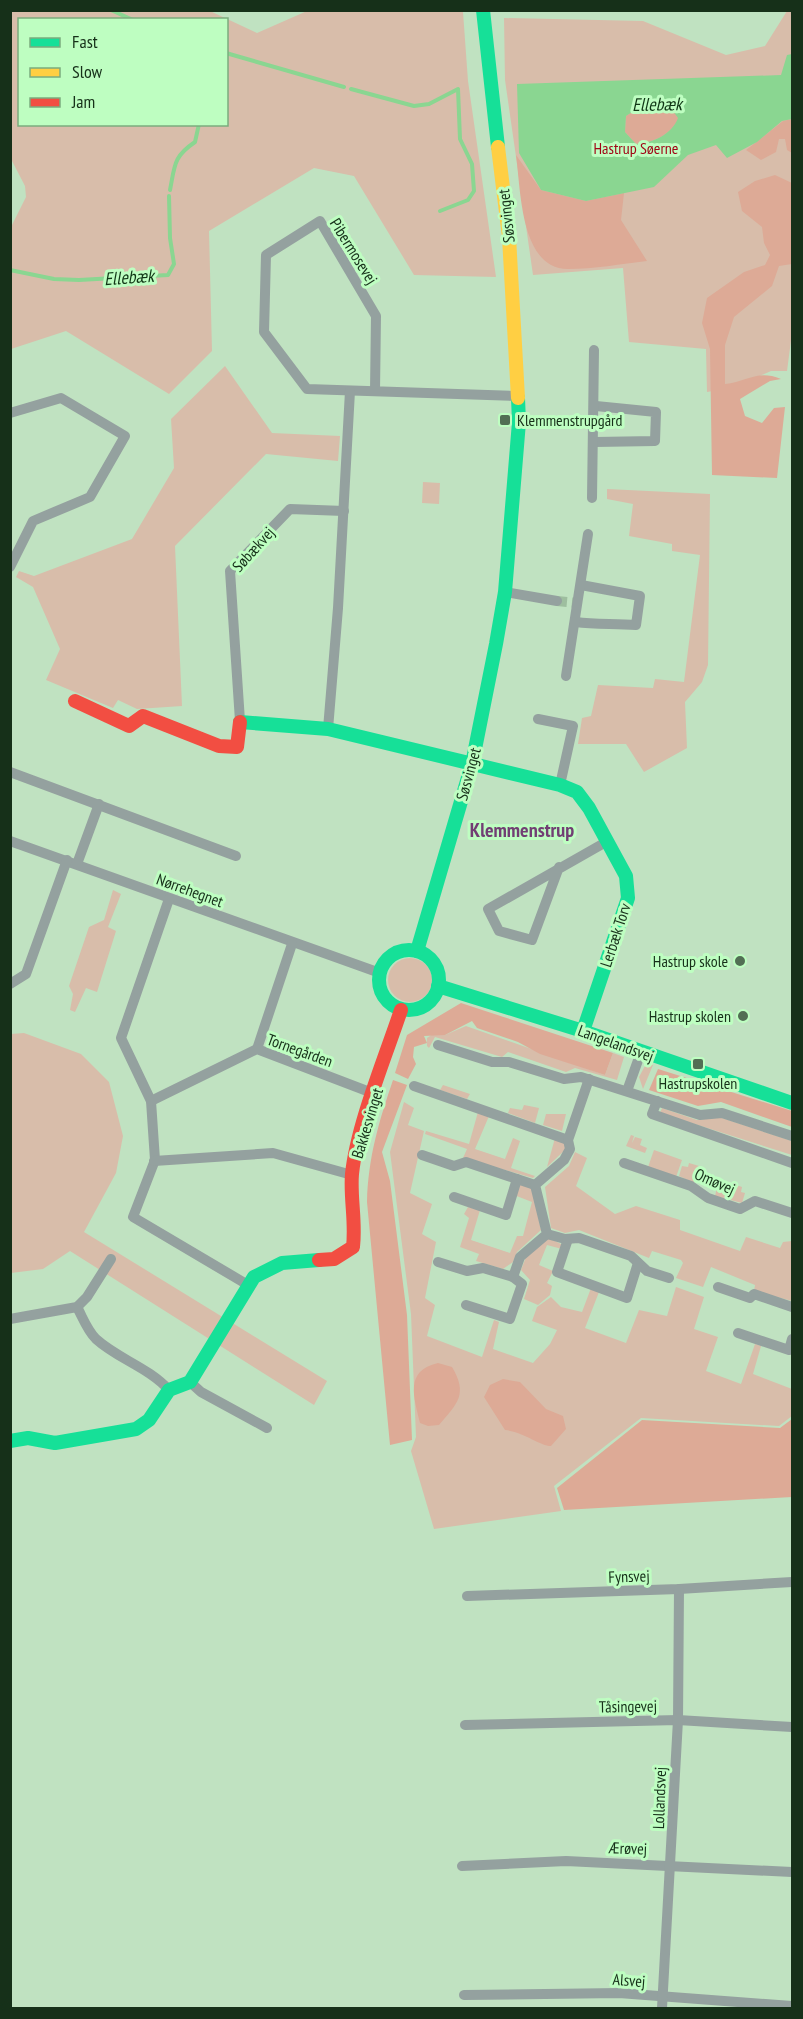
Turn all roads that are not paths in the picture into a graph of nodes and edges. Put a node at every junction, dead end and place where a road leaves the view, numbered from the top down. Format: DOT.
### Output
graph roads {
  1 [pos="483,10"];
  2 [pos="594,350"];
  3 [pos="350,391"];
  4 [pos="375,391"];
  5 [pos="518,396"];
  6 [pos="596,406"];
  7 [pos="10,413"];
  8 [pos="519,422"];
  9 [pos="573,423"];
  10 [pos="595,442"];
  11 [pos="592,498"];
  12 [pos="344,511"];
  13 [pos="588,534"];
  14 [pos="10,567"];
  15 [pos="581,585"];
  16 [pos="505,592"];
  17 [pos="558,600"];
  18 [pos="576,622"];
  19 [pos="566,676"];
  20 [pos="75,701"];
  21 [pos="538,719"];
  22 [pos="240,721"];
  23 [pos="328,729"];
  24 [pos="472,764"];
  25 [pos="10,772"];
  26 [pos="560,785"];
  27 [pos="99,804"];
  28 [pos="10,840"];
  29 [pos="606,842"];
  30 [pos="236,856"];
  31 [pos="72,862"];
  32 [pos="559,867"];
  33 [pos="169,899"];
  34 [pos="292,944"];
  35 [pos="417,951"];
  36 [pos="380,973"];
  37 [pos="10,984"];
  38 [pos="438,986"];
  39 [pos="401,1010"];
  40 [pos="583,1031"];
  41 [pos="438,1045"];
  42 [pos="257,1049"];
  43 [pos="641,1052"];
  44 [pos="590,1079"];
  45 [pos="414,1086"];
  46 [pos="627,1091"];
  47 [pos="375,1094"];
  48 [pos="151,1101"];
  49 [pos="657,1101"];
  50 [pos="792,1102"];
  51 [pos="792,1136"];
  52 [pos="568,1140"];
  53 [pos="422,1155"];
  54 [pos="154,1161"];
  55 [pos="624,1163"];
  56 [pos="792,1163"];
  57 [pos="352,1175"];
  58 [pos="517,1179"];
  59 [pos="536,1185"];
  60 [pos="454,1197"];
  61 [pos="792,1213"];
  62 [pos="547,1234"];
  63 [pos="568,1239"];
  64 [pos="111,1259"];
  65 [pos="438,1262"];
  66 [pos="638,1263"];
  67 [pos="513,1277"];
  68 [pos="669,1278"];
  69 [pos="248,1285"];
  70 [pos="718,1287"];
  71 [pos="466,1305"];
  72 [pos="77,1307"];
  73 [pos="792,1307"];
  74 [pos="10,1318"];
  75 [pos="738,1333"];
  76 [pos="792,1339"];
  77 [pos="190,1382"];
  78 [pos="169,1390"];
  79 [pos="267,1428"];
  80 [pos="10,1441"];
  81 [pos="792,1582"];
  82 [pos="679,1589"];
  83 [pos="467,1596"];
  84 [pos="678,1720"];
  85 [pos="465,1725"];
  86 [pos="792,1726"];
  87 [pos="672,1865"];
  88 [pos="462,1866"];
  89 [pos="792,1872"];
  90 [pos="464,1995"];
  91 [pos="662,2003"];
  92 [pos="792,2006"];
  1 -- 5 [label="street, Søsvinget"];
  2 -- 6 [label="street"];
  3 -- 4 [label="street, Pibermosevej"];
  3 -- 4 [label="street, Pibermosevej"];
  3 -- 12 [label="street"];
  4 -- 5 [label="street, Pibermosevej"];
  5 -- 8 [label="street, Søsvinget"];
  6 -- 10 [label="street"];
  6 -- 10 [label="street"];
  7 -- 14 [label="street"];
  8 -- 9 [label="street"];
  8 -- 16 [label="street, Søsvinget"];
  10 -- 11 [label="street"];
  12 -- 22 [label="street, Søbækvej"];
  12 -- 23 [label="street"];
  13 -- 15 [label="street"];
  15 -- 18 [label="street"];
  15 -- 18 [label="street"];
  16 -- 17 [label="street"];
  16 -- 24 [label="street, Søsvinget"];
  18 -- 19 [label="street"];
  20 -- 22 [label="street, Søbækvej"];
  21 -- 26 [label="street"];
  22 -- 23 [label="street"];
  23 -- 24 [label="street"];
  24 -- 26 [label="street, Lerbæk Torv"];
  24 -- 35 [label="street, Søsvinget"];
  25 -- 27 [label="street"];
  26 -- 29 [label="street, Lerbæk Torv"];
  27 -- 30 [label="street"];
  27 -- 31 [label="street"];
  28 -- 31 [label="street, Nørrehegnet"];
  29 -- 32 [label="street"];
  29 -- 40 [label="street, Lerbæk Torv"];
  31 -- 33 [label="street, Nørrehegnet"];
  31 -- 37 [label="street"];
  32 -- 32 [label="street"];
  33 -- 34 [label="street, Nørrehegnet"];
  33 -- 48 [label="street"];
  34 -- 36 [label="street, Nørrehegnet"];
  34 -- 42 [label="street"];
  35 -- 36 [label="street"];
  35 -- 38 [label="street"];
  36 -- 39 [label="street"];
  38 -- 39 [label="street"];
  38 -- 40 [label="street, Langelandsvej"];
  39 -- 47 [label="street, Bakkesvinget"];
  40 -- 43 [label="street, Langelandsvej"];
  41 -- 44 [label="street"];
  42 -- 47 [label="street, Tornegården"];
  42 -- 48 [label="street, Tornegården"];
  43 -- 46 [label="street"];
  43 -- 50 [label="street, Langelandsvej"];
  44 -- 46 [label="street"];
  44 -- 52 [label="street"];
  45 -- 52 [label="street"];
  46 -- 49 [label="street"];
  47 -- 57 [label="street, Bakkesvinget"];
  48 -- 54 [label="street"];
  49 -- 51 [label="street"];
  49 -- 56 [label="street"];
  52 -- 59 [label="street"];
  53 -- 58 [label="street"];
  54 -- 57 [label="street"];
  54 -- 69 [label="street"];
  55 -- 61 [label="street, Omøvej"];
  57 -- 69 [label="street, Bakkesvinget"];
  58 -- 59 [label="street"];
  58 -- 60 [label="street"];
  59 -- 62 [label="street"];
  62 -- 63 [label="street"];
  62 -- 67 [label="street"];
  63 -- 66 [label="street"];
  63 -- 66 [label="street"];
  64 -- 72 [label="street"];
  65 -- 67 [label="street"];
  66 -- 68 [label="street"];
  67 -- 71 [label="street"];
  69 -- 77 [label="street, Bakkesvinget"];
  70 -- 73 [label="street"];
  72 -- 74 [label="street"];
  72 -- 78 [label="street"];
  75 -- 76 [label="street"];
  77 -- 78 [label="street"];
  77 -- 79 [label="street"];
  78 -- 80 [label="street"];
  81 -- 82 [label="street, Fynsvej"];
  82 -- 83 [label="street, Fynsvej"];
  82 -- 84 [label="street, Lollandsvej"];
  84 -- 85 [label="street, Tåsingevej"];
  84 -- 86 [label="street, Tåsingevej"];
  84 -- 87 [label="street, Lollandsvej"];
  87 -- 88 [label="street, Ærøvej"];
  87 -- 89 [label="street, Ærøvej"];
  87 -- 91 [label="street, Lollandsvej"];
  90 -- 91 [label="street, Alsvej"];
  91 -- 92 [label="street, Alsvej"];
}
